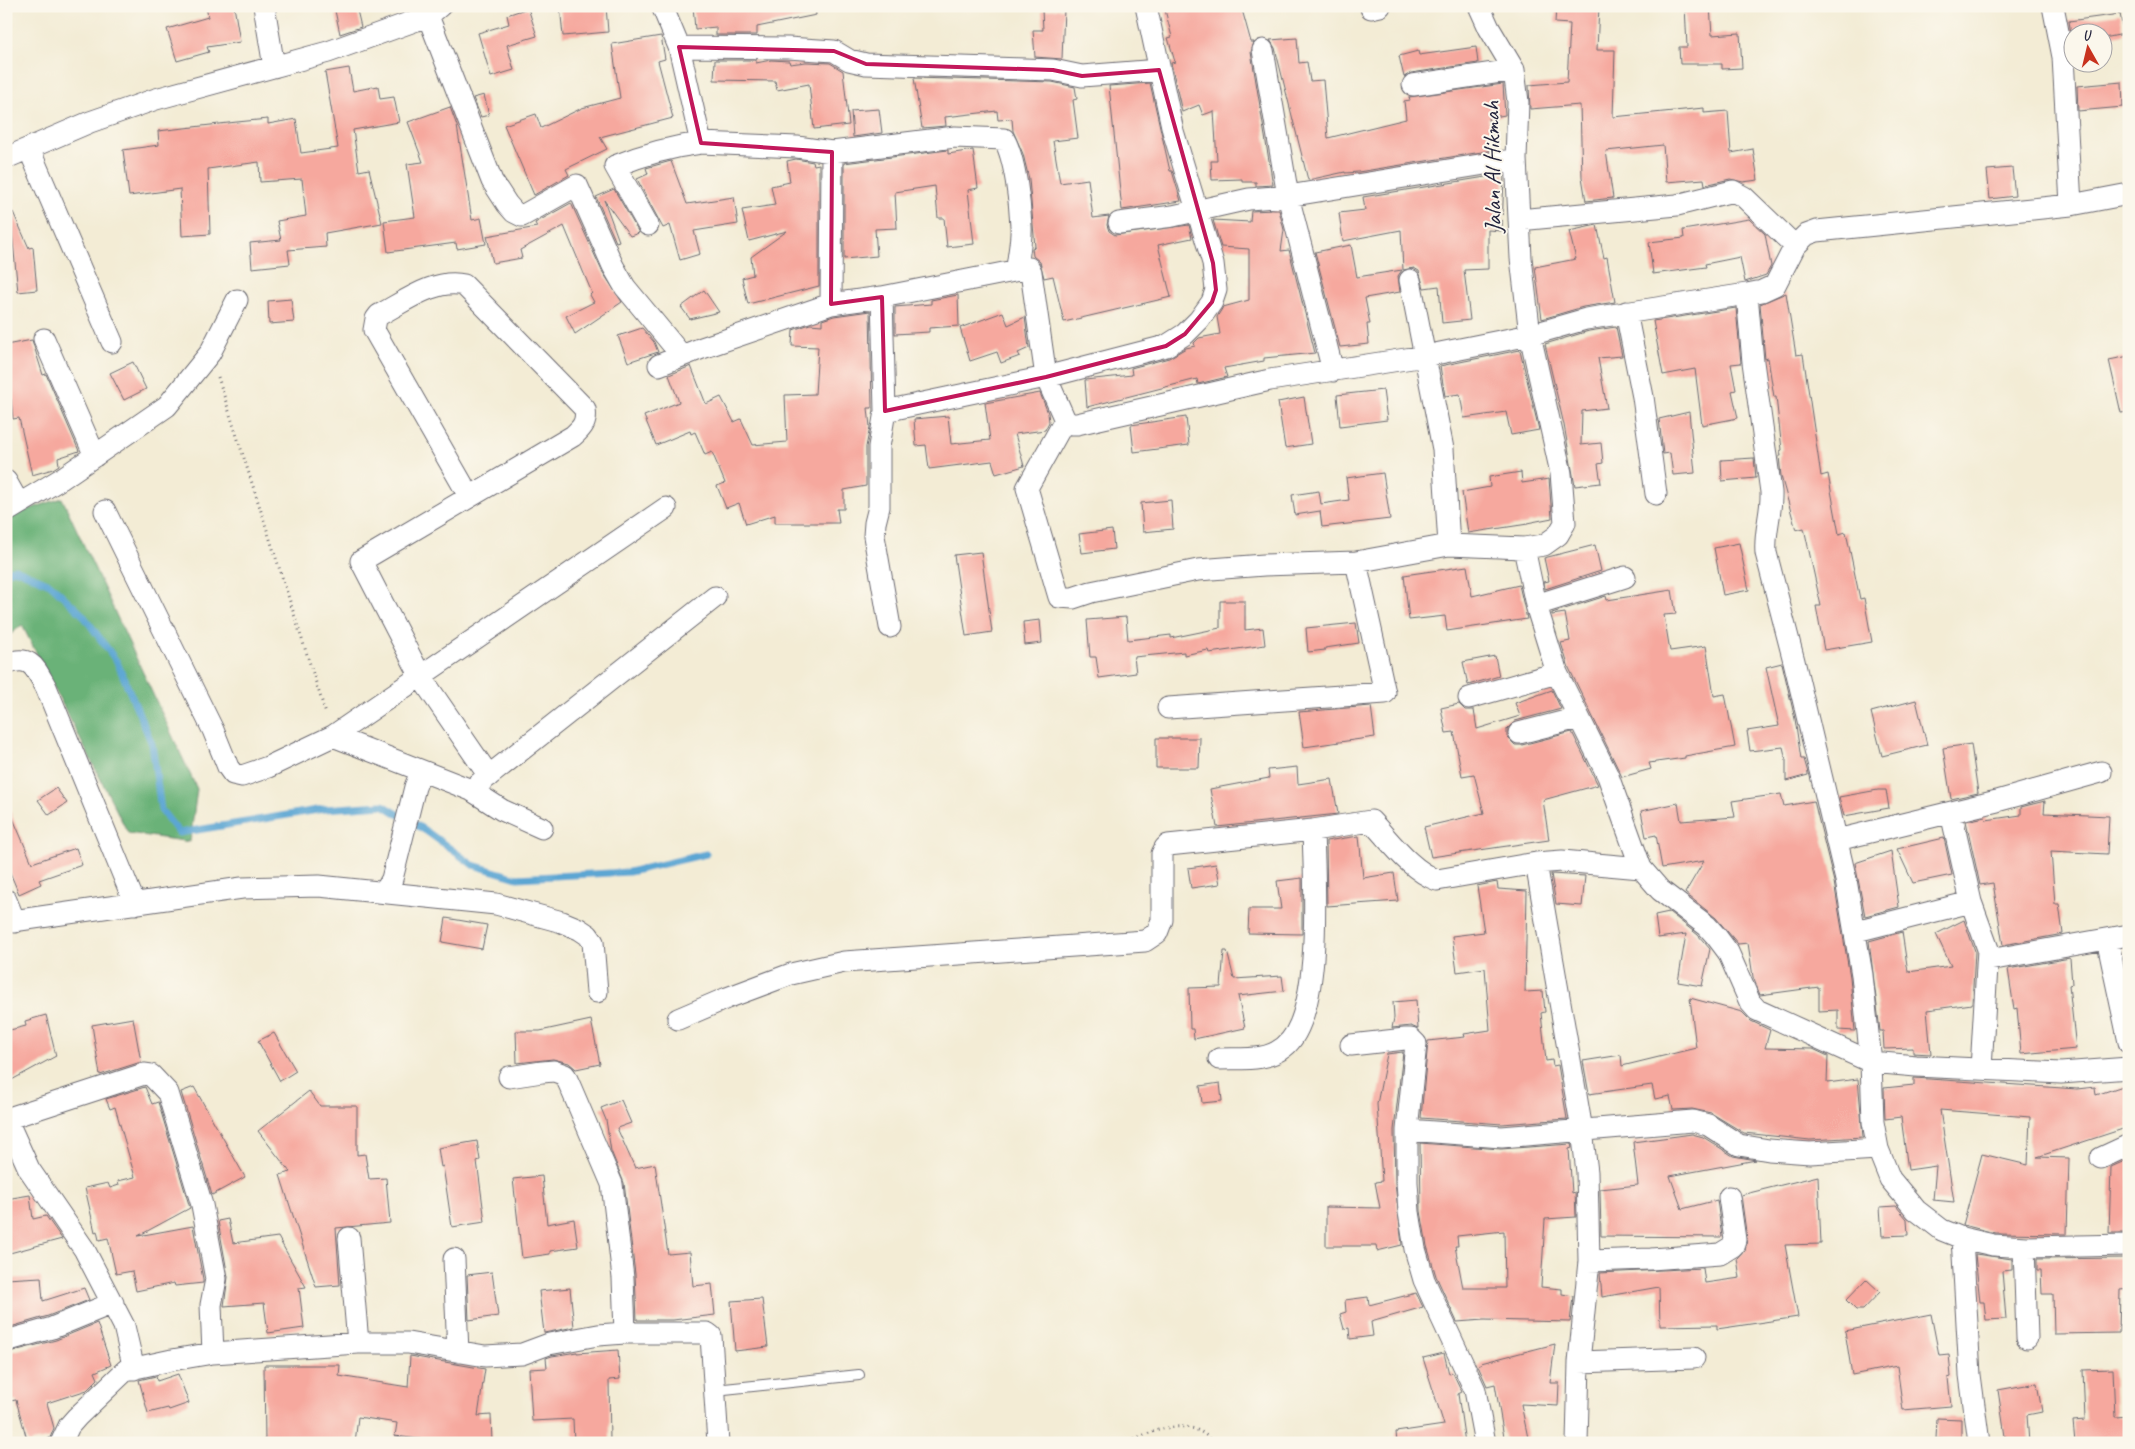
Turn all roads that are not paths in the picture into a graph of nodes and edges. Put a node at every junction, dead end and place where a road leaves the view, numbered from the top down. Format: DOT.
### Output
graph roads {
  1 [pos="264,6"];
  2 [pos="662,6"];
  3 [pos="1146,6"];
  4 [pos="1479,6"];
  5 [pos="2053,6"];
  6 [pos="434,11"];
  7 [pos="679,47"];
  8 [pos="1263,50"];
  9 [pos="274,67"];
  10 [pos="1159,70"];
  11 [pos="1514,70"];
  12 [pos="1413,86"];
  13 [pos="701,143"];
  14 [pos="29,149"];
  15 [pos="832,152"];
  16 [pos="6,158"];
  17 [pos="1516,159"];
  18 [pos="2129,194"];
  19 [pos="1288,196"];
  20 [pos="2072,205"];
  21 [pos="1198,210"];
  22 [pos="1519,220"];
  23 [pos="1119,223"];
  24 [pos="648,225"];
  25 [pos="1795,246"];
  26 [pos="1017,269"];
  27 [pos="1410,280"];
  28 [pos="1746,294"];
  29 [pos="882,297"];
  30 [pos="237,300"];
  31 [pos="831,304"];
  32 [pos="1626,312"];
  33 [pos="1530,334"];
  34 [pos="44,338"];
  35 [pos="112,342"];
  36 [pos="682,356"];
  37 [pos="1425,356"];
  38 [pos="659,365"];
  39 [pos="1333,370"];
  40 [pos="1046,377"];
  41 [pos="885,411"];
  42 [pos="1065,420"];
  43 [pos="95,456"];
  44 [pos="6,481"];
  45 [pos="1656,494"];
  46 [pos="469,496"];
  47 [pos="12,508"];
  48 [pos="666,508"];
  49 [pos="106,512"];
  50 [pos="1449,545"];
  51 [pos="1524,548"];
  52 [pos="1356,562"];
  53 [pos="1625,577"];
  54 [pos="715,597"];
  55 [pos="1536,605"];
  56 [pos="890,627"];
  57 [pos="6,664"];
  58 [pos="1557,673"];
  59 [pos="421,677"];
  60 [pos="1468,698"];
  61 [pos="1168,708"];
  62 [pos="1578,718"];
  63 [pos="1519,733"];
  64 [pos="333,736"];
  65 [pos="2101,772"];
  66 [pos="489,776"];
  67 [pos="418,780"];
  68 [pos="471,790"];
  69 [pos="1951,813"];
  70 [pos="542,828"];
  71 [pos="1312,830"];
  72 [pos="1837,840"];
  73 [pos="1536,863"];
  74 [pos="1641,868"];
  75 [pos="389,885"];
  76 [pos="6,900"];
  77 [pos="1972,902"];
  78 [pos="135,904"];
  79 [pos="11,922"];
  80 [pos="1856,931"];
  81 [pos="2129,935"];
  82 [pos="2107,939"];
  83 [pos="1989,960"];
  84 [pos="597,992"];
  85 [pos="678,1019"];
  86 [pos="2129,1042"];
  87 [pos="1352,1046"];
  88 [pos="1219,1059"];
  89 [pos="1871,1062"];
  90 [pos="2129,1068"];
  91 [pos="1981,1069"];
  92 [pos="509,1077"];
  93 [pos="6,1118"];
  94 [pos="1407,1130"];
  95 [pos="1582,1130"];
  96 [pos="2129,1145"];
  97 [pos="1878,1149"];
  98 [pos="2101,1158"];
  99 [pos="1729,1197"];
  100 [pos="349,1238"];
  101 [pos="1962,1238"];
  102 [pos="2129,1244"];
  103 [pos="2024,1247"];
  104 [pos="454,1259"];
  105 [pos="1589,1261"];
  106 [pos="113,1303"];
  107 [pos="625,1333"];
  108 [pos="2027,1338"];
  109 [pos="6,1341"];
  110 [pos="358,1343"];
  111 [pos="458,1352"];
  112 [pos="213,1353"];
  113 [pos="1694,1358"];
  114 [pos="1579,1362"];
  115 [pos="134,1369"];
  116 [pos="859,1375"];
  117 [pos="715,1390"];
  118 [pos="61,1443"];
  119 [pos="718,1443"];
  120 [pos="1485,1443"];
  121 [pos="1577,1443"];
  122 [pos="1979,1443"];
  1 -- 9 [label="street"];
  2 -- 7 [label="street"];
  3 -- 10 [label="street"];
  4 -- 11 [label="street, Jalan Al Hikmah"];
  5 -- 20 [label="street"];
  6 -- 9 [label="street"];
  6 -- 36 [label="street"];
  7 -- 10 [label="street"];
  7 -- 13 [label="street"];
  8 -- 19 [label="street"];
  9 -- 14 [label="street"];
  10 -- 21 [label="street"];
  11 -- 12 [label="street"];
  11 -- 17 [label="street, Jalan Al Hikmah"];
  13 -- 15 [label="street"];
  13 -- 24 [label="street"];
  14 -- 16 [label="street"];
  14 -- 35 [label="street"];
  15 -- 26 [label="street"];
  15 -- 31 [label="street"];
  17 -- 19 [label="street"];
  17 -- 22 [label="street, Jalan Al Hikmah"];
  18 -- 20 [label="street"];
  19 -- 21 [label="street"];
  19 -- 39 [label="street"];
  20 -- 25 [label="street"];
  21 -- 23 [label="street"];
  21 -- 40 [label="street"];
  22 -- 25 [label="street"];
  22 -- 33 [label="street, Jalan Al Hikmah"];
  25 -- 28 [label="street"];
  26 -- 29 [label="street"];
  26 -- 40 [label="street"];
  27 -- 37 [label="street"];
  28 -- 32 [label="street"];
  28 -- 72 [label="street"];
  29 -- 31 [label="street"];
  29 -- 41 [label="street"];
  30 -- 43 [label="street"];
  31 -- 36 [label="street"];
  32 -- 33 [label="street"];
  32 -- 45 [label="street"];
  33 -- 37 [label="street"];
  33 -- 51 [label="street, Jalan Al Hikmah"];
  34 -- 43 [label="street"];
  36 -- 38 [label="street"];
  37 -- 39 [label="street"];
  37 -- 50 [label="street"];
  39 -- 42 [label="street"];
  40 -- 41 [label="street"];
  40 -- 42 [label="street"];
  41 -- 56 [label="street"];
  42 -- 52 [label="street, Jalan Al Hikmah"];
  43 -- 47 [label="street"];
  44 -- 47 [label="street"];
  46 -- 46 [label="street"];
  46 -- 59 [label="street"];
  48 -- 59 [label="street"];
  49 -- 64 [label="street"];
  50 -- 51 [label="street, Jalan Al Hikmah"];
  50 -- 52 [label="street, Jalan Al Hikmah"];
  51 -- 55 [label="street"];
  52 -- 61 [label="street"];
  53 -- 55 [label="street"];
  54 -- 66 [label="street"];
  55 -- 58 [label="street"];
  57 -- 78 [label="street"];
  58 -- 60 [label="street"];
  58 -- 62 [label="street"];
  59 -- 64 [label="street"];
  59 -- 66 [label="street"];
  62 -- 63 [label="street"];
  62 -- 74 [label="street"];
  64 -- 67 [label="street"];
  65 -- 69 [label="street"];
  66 -- 68 [label="street"];
  67 -- 68 [label="street"];
  67 -- 75 [label="street"];
  68 -- 70 [label="street"];
  69 -- 72 [label="street"];
  69 -- 77 [label="street"];
  71 -- 73 [label="street"];
  71 -- 85 [label="street"];
  71 -- 88 [label="street"];
  72 -- 80 [label="street"];
  73 -- 74 [label="street"];
  73 -- 95 [label="street"];
  74 -- 89 [label="street"];
  75 -- 78 [label="street"];
  75 -- 84 [label="street"];
  76 -- 79 [label="street"];
  77 -- 80 [label="street"];
  77 -- 83 [label="street"];
  78 -- 79 [label="street"];
  80 -- 89 [label="street"];
  81 -- 82 [label="street"];
  82 -- 83 [label="street"];
  82 -- 86 [label="street"];
  83 -- 91 [label="street"];
  87 -- 94 [label="street"];
  89 -- 91 [label="street"];
  89 -- 97 [label="street"];
  90 -- 91 [label="street"];
  92 -- 107 [label="street"];
  93 -- 106 [label="street"];
  93 -- 112 [label="street"];
  94 -- 95 [label="street"];
  94 -- 120 [label="street"];
  95 -- 97 [label="street"];
  95 -- 105 [label="street"];
  96 -- 98 [label="street"];
  97 -- 101 [label="street"];
  99 -- 105 [label="street"];
  100 -- 110 [label="street"];
  101 -- 103 [label="street"];
  101 -- 122 [label="street"];
  102 -- 103 [label="street"];
  103 -- 108 [label="street"];
  104 -- 111 [label="street"];
  105 -- 114 [label="street"];
  106 -- 109 [label="street"];
  106 -- 115 [label="street"];
  107 -- 111 [label="street"];
  107 -- 117 [label="street"];
  110 -- 111 [label="street"];
  110 -- 112 [label="street"];
  112 -- 115 [label="street"];
  113 -- 114 [label="street"];
  114 -- 121 [label="street"];
  115 -- 118 [label="street"];
  116 -- 117 [label="lane"];
  117 -- 119 [label="street"];
}
